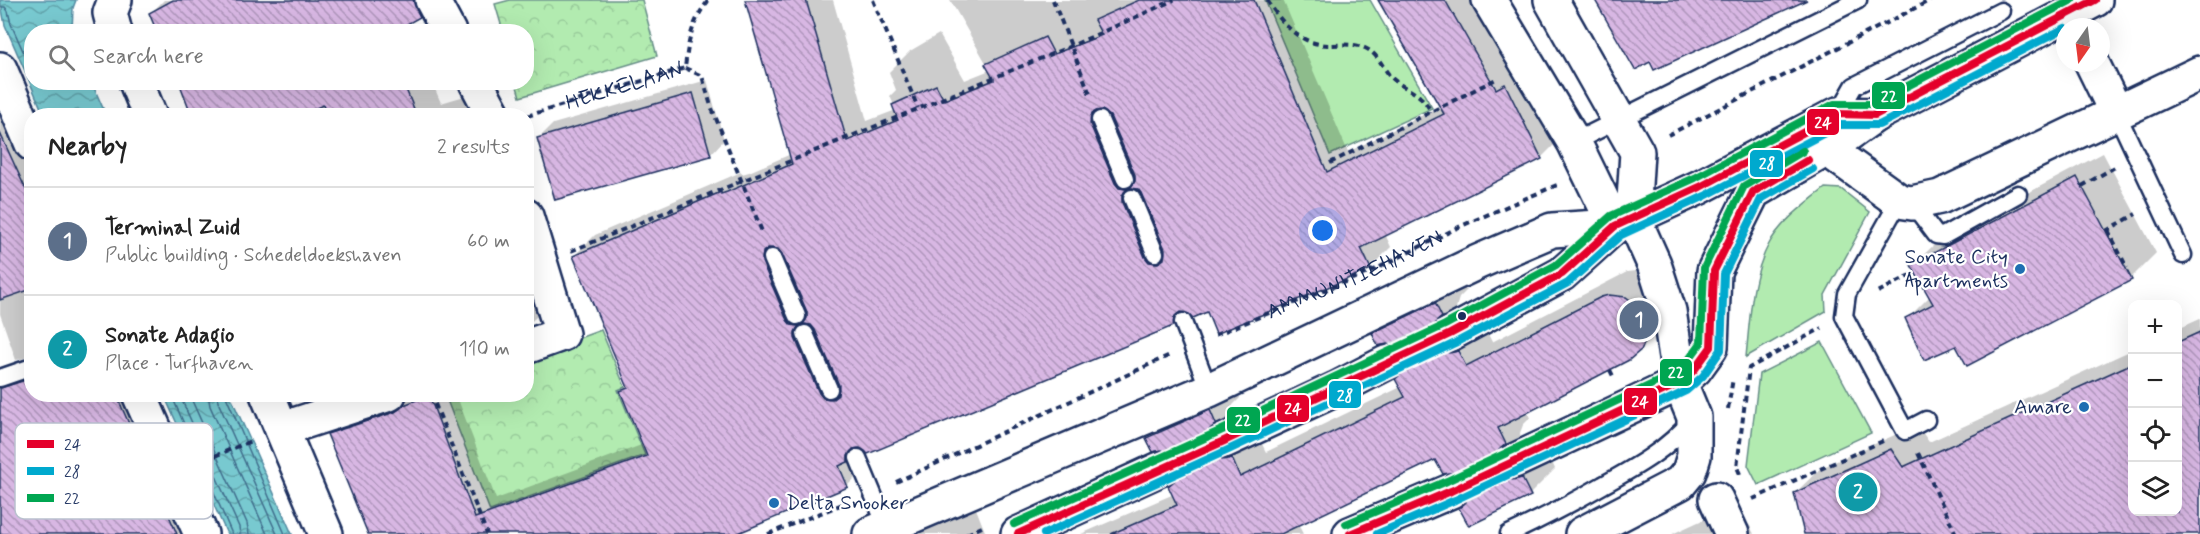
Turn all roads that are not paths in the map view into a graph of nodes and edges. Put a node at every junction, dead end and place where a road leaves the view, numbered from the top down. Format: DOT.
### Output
graph roads {
  1 [pos="432,0"];
  2 [pos="1489,0"];
  3 [pos="1551,0"];
  4 [pos="1858,0"];
  5 [pos="2001,10"];
  6 [pos="2072,10"];
  7 [pos="445,24"];
  8 [pos="0,69"];
  9 [pos="2096,72"];
  10 [pos="2200,73"];
  11 [pos="139,90"];
  12 [pos="480,90"];
  13 [pos="147,108"];
  14 [pos="490,108"];
  15 [pos="2116,112"];
  16 [pos="1838,114"];
  17 [pos="1875,115"];
  18 [pos="1100,120"];
  19 [pos="1620,120"];
  20 [pos="24,125"];
  21 [pos="1574,142"];
  22 [pos="1827,148"];
  23 [pos="1125,179"];
  24 [pos="2018,194"];
  25 [pos="1132,198"];
  26 [pos="1905,202"];
  27 [pos="1624,221"];
  28 [pos="534,242"];
  29 [pos="1155,253"];
  30 [pos="2183,255"];
  31 [pos="772,258"];
  32 [pos="798,316"];
  33 [pos="1183,322"];
  34 [pos="805,334"];
  35 [pos="1450,334"];
  36 [pos="534,344"];
  37 [pos="1711,347"];
  38 [pos="1386,363"];
  39 [pos="24,370"];
  40 [pos="0,378"];
  41 [pos="1680,383"];
  42 [pos="829,389"];
  43 [pos="1209,390"];
  44 [pos="143,402"];
  45 [pos="268,402"];
  46 [pos="365,402"];
  47 [pos="1694,417"];
  48 [pos="1926,420"];
  49 [pos="152,423"];
  50 [pos="270,434"];
  51 [pos="1224,441"];
  52 [pos="858,458"];
  53 [pos="1514,461"];
  54 [pos="1160,469"];
  55 [pos="1451,491"];
  56 [pos="1635,507"];
  57 [pos="194,519"];
  58 [pos="879,531"];
  59 [pos="201,534"];
  60 [pos="326,534"];
  61 [pos="1018,534"];
  62 [pos="1350,534"];
  63 [pos="1509,534"];
  64 [pos="1582,534"];
  65 [pos="1615,534"];
  1 -- 7 [label="street"];
  2 -- 21 [label="street"];
  3 -- 19 [label="street"];
  4 -- 19 [label="lane"];
  5 -- 16 [label="lane"];
  6 -- 17 [label="street, AMMUNITIEHAVEN"];
  8 -- 20 [label="street"];
  9 -- 15 [label="street"];
  10 -- 15 [label="street"];
  11 -- 13 [label="street"];
  12 -- 14 [label="street"];
  15 -- 26 [label="street"];
  15 -- 30 [label="lane"];
  16 -- 17 [label="street, AMMUNITIEHAVEN"];
  16 -- 27 [label="street, AMMUNITIEHAVEN"];
  17 -- 22 [label="street, AMMUNITIEHAVEN"];
  18 -- 23 [label="lane"];
  19 -- 21 [label="lane"];
  19 -- 27 [label="street"];
  21 -- 27 [label="street"];
  22 -- 26 [label="street"];
  22 -- 37 [label="street, AMMUNITIEHAVEN"];
  24 -- 26 [label="lane"];
  25 -- 29 [label="lane"];
  26 -- 48 [label="lane"];
  27 -- 35 [label="street"];
  27 -- 41 [label="street"];
  27 -- 43 [label="street, AMMUNITIEHAVEN"];
  28 -- 36 [label="street"];
  31 -- 32 [label="lane"];
  33 -- 43 [label="lane"];
  34 -- 42 [label="lane"];
  37 -- 41 [label="street"];
  37 -- 47 [label="street, AMMUNITIEHAVEN"];
  38 -- 51 [label="street"];
  39 -- 40 [label="lane"];
  41 -- 47 [label="street"];
  41 -- 53 [label="street"];
  43 -- 58 [label="street, AMMUNITIEHAVEN"];
  44 -- 49 [label="street"];
  45 -- 50 [label="street"];
  46 -- 50 [label="street"];
  47 -- 56 [label="street"];
  47 -- 63 [label="lane"];
  50 -- 60 [label="street"];
  52 -- 58 [label="lane"];
  54 -- 61 [label="street"];
  55 -- 62 [label="street"];
  56 -- 64 [label="street"];
  56 -- 65 [label="lane"];
  57 -- 59 [label="street"];
}
